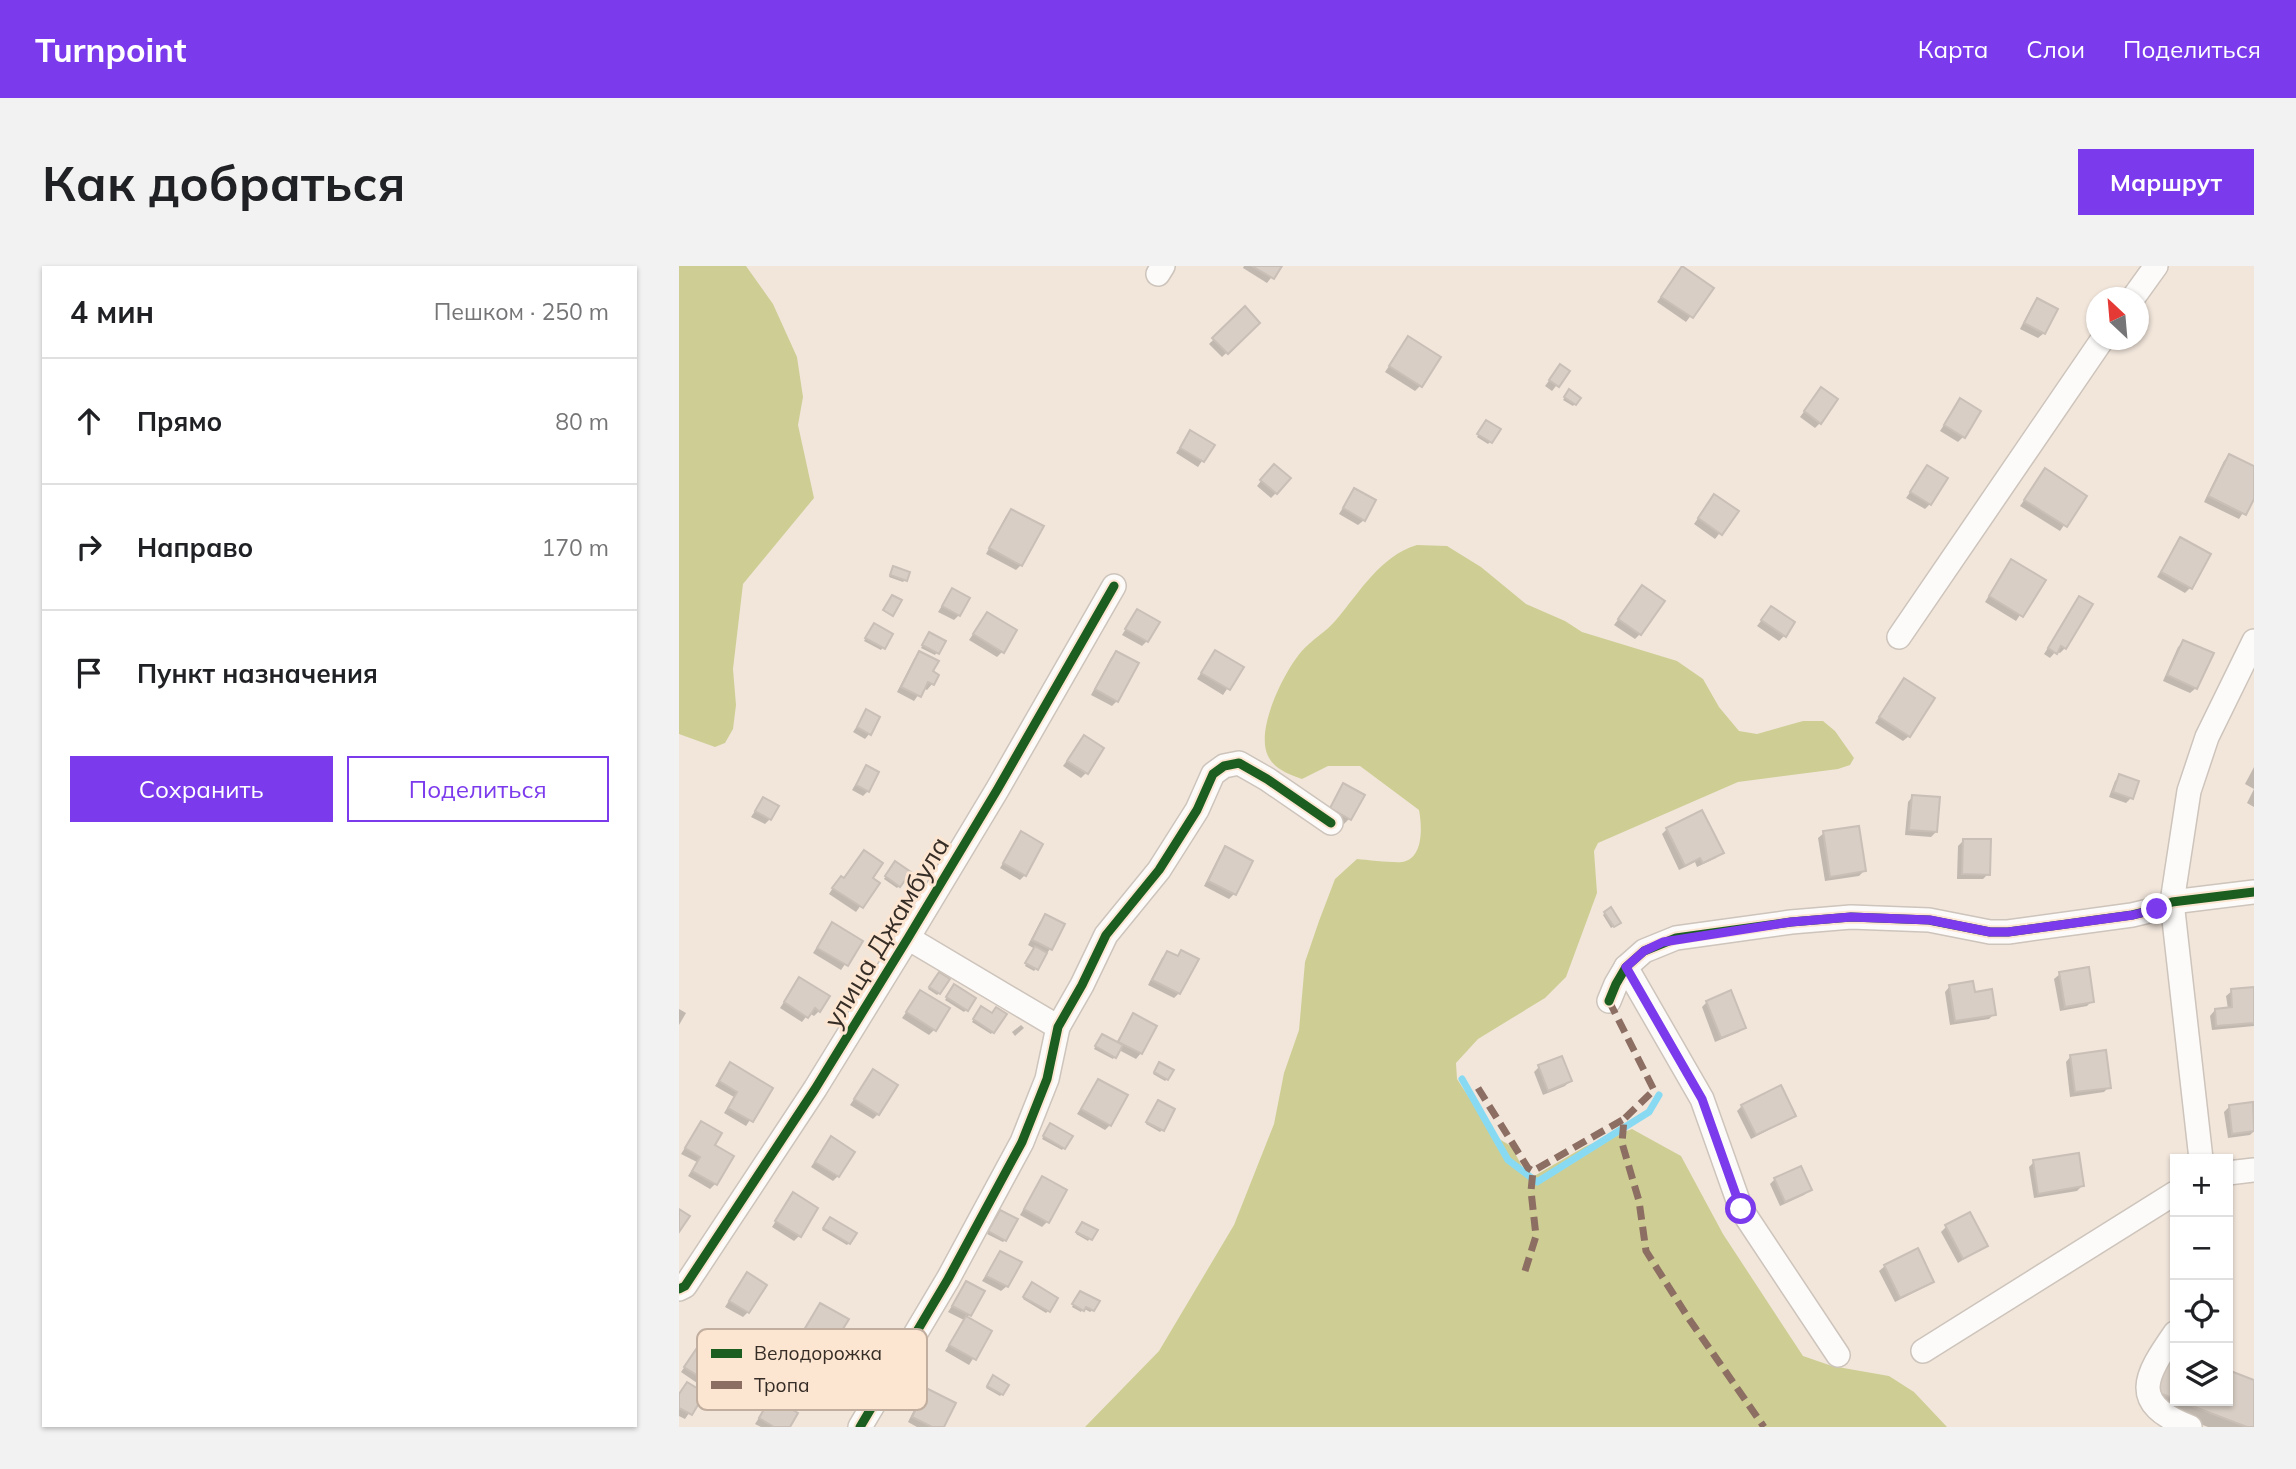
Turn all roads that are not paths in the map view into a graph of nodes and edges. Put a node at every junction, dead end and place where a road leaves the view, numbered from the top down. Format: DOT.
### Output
graph roads {
  1 [pos="2157,266"];
  2 [pos="2141,287"];
  3 [pos="2095,350"];
  4 [pos="1114,586"];
  5 [pos="1899,637"];
  6 [pos="2254,641"];
  7 [pos="1331,823"];
  8 [pos="2254,892"];
  9 [pos="2172,902"];
  10 [pos="908,938"];
  11 [pos="1626,967"];
  12 [pos="1609,1001"];
  13 [pos="1058,1027"];
  14 [pos="2200,1154"];
  15 [pos="2254,1170"];
  16 [pos="2233,1172"];
  17 [pos="2170,1196"];
  18 [pos="679,1289"];
  19 [pos="918,1329"];
  20 [pos="2170,1340"];
  21 [pos="1923,1351"];
  22 [pos="1837,1355"];
  23 [pos="870,1410"];
  24 [pos="860,1427"];
  25 [pos="2190,1427"];
  1 -- 2 [label="street"];
  3 -- 5 [label="street"];
  4 -- 10 [label="street, улица Джамбула"];
  6 -- 9 [label="street"];
  7 -- 13 [label="street"];
  8 -- 9 [label="street"];
  9 -- 11 [label="street"];
  9 -- 14 [label="street"];
  10 -- 13 [label="street"];
  10 -- 18 [label="street, улица Джамбула"];
  11 -- 12 [label="street"];
  11 -- 22 [label="street"];
  13 -- 19 [label="street"];
  15 -- 16 [label="street"];
  17 -- 21 [label="street"];
  20 -- 25 [label="street"];
  23 -- 24 [label="street"];
}
